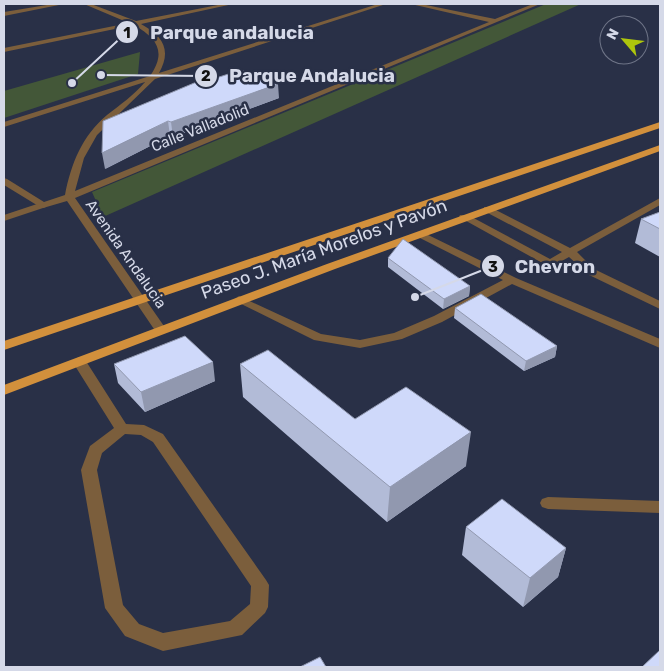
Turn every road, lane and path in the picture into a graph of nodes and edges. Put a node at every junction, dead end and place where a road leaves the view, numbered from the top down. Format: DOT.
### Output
graph roads {
  1 [pos="61,4"];
  2 [pos="87,4"];
  3 [pos="230,4"];
  4 [pos="383,4"];
  5 [pos="414,4"];
  6 [pos="537,4"];
  7 [pos="4,14"];
  8 [pos="495,21"];
  9 [pos="133,23"];
  10 [pos="4,50"];
  11 [pos="154,77"];
  12 [pos="4,124"];
  13 [pos="660,125"];
  14 [pos="660,148"];
  15 [pos="4,181"];
  16 [pos="69,197"];
  17 [pos="660,201"];
  18 [pos="43,205"];
  19 [pos="487,209"];
  20 [pos="464,217"];
  21 [pos="4,218"];
  22 [pos="420,234"];
  23 [pos="570,252"];
  24 [pos="550,263"];
  25 [pos="590,271"];
  26 [pos="512,280"];
  27 [pos="239,300"];
  28 [pos="139,301"];
  29 [pos="660,305"];
  30 [pos="160,329"];
  31 [pos="660,344"];
  32 [pos="4,346"];
  33 [pos="79,361"];
  34 [pos="4,390"];
  35 [pos="122,429"];
  36 [pos="548,503"];
  37 [pos="660,507"];
  1 -- 7 [label="street"];
  2 -- 9 [label="street, Avenida Andalucia"];
  3 -- 9 [label="street"];
  4 -- 11 [label="street"];
  5 -- 8 [label="street"];
  6 -- 8 [label="street, Calle Valladolid"];
  8 -- 16 [label="street, Calle Valladolid"];
  9 -- 10 [label="street"];
  9 -- 11 [label="street, Avenida Andalucia"];
  11 -- 12 [label="street"];
  11 -- 16 [label="street, Avenida Andalucia"];
  13 -- 28 [label="highway, Paseo J. María Morelos y Pavón"];
  14 -- 19 [label="highway, Paseo J. María Morelos y Pavón"];
  15 -- 18 [label="street"];
  16 -- 18 [label="street, Calle Valladolid"];
  16 -- 28 [label="street, Avenida Andalucia"];
  17 -- 23 [label="street"];
  18 -- 21 [label="street, Calle Valladolid"];
  19 -- 20 [label="highway, Paseo J. María Morelos y Pavón"];
  19 -- 23 [label="street"];
  20 -- 22 [label="highway, Paseo J. María Morelos y Pavón"];
  20 -- 24 [label="street"];
  22 -- 26 [label="street"];
  22 -- 27 [label="highway, Paseo J. María Morelos y Pavón"];
  23 -- 24 [label="street"];
  23 -- 25 [label="street"];
  24 -- 25 [label="street"];
  25 -- 29 [label="street"];
  26 -- 27 [label="street"];
  26 -- 31 [label="street"];
  27 -- 30 [label="highway, Paseo J. María Morelos y Pavón"];
  28 -- 30 [label="street, Avenida Andalucia"];
  28 -- 32 [label="highway, Paseo J. María Morelos y Pavón"];
  30 -- 33 [label="highway, Paseo J. María Morelos y Pavón"];
  33 -- 34 [label="highway, Paseo J. María Morelos y Pavón"];
  33 -- 35 [label="street"];
  35 -- 35 [label="street"];
  36 -- 37 [label="street"];
}
